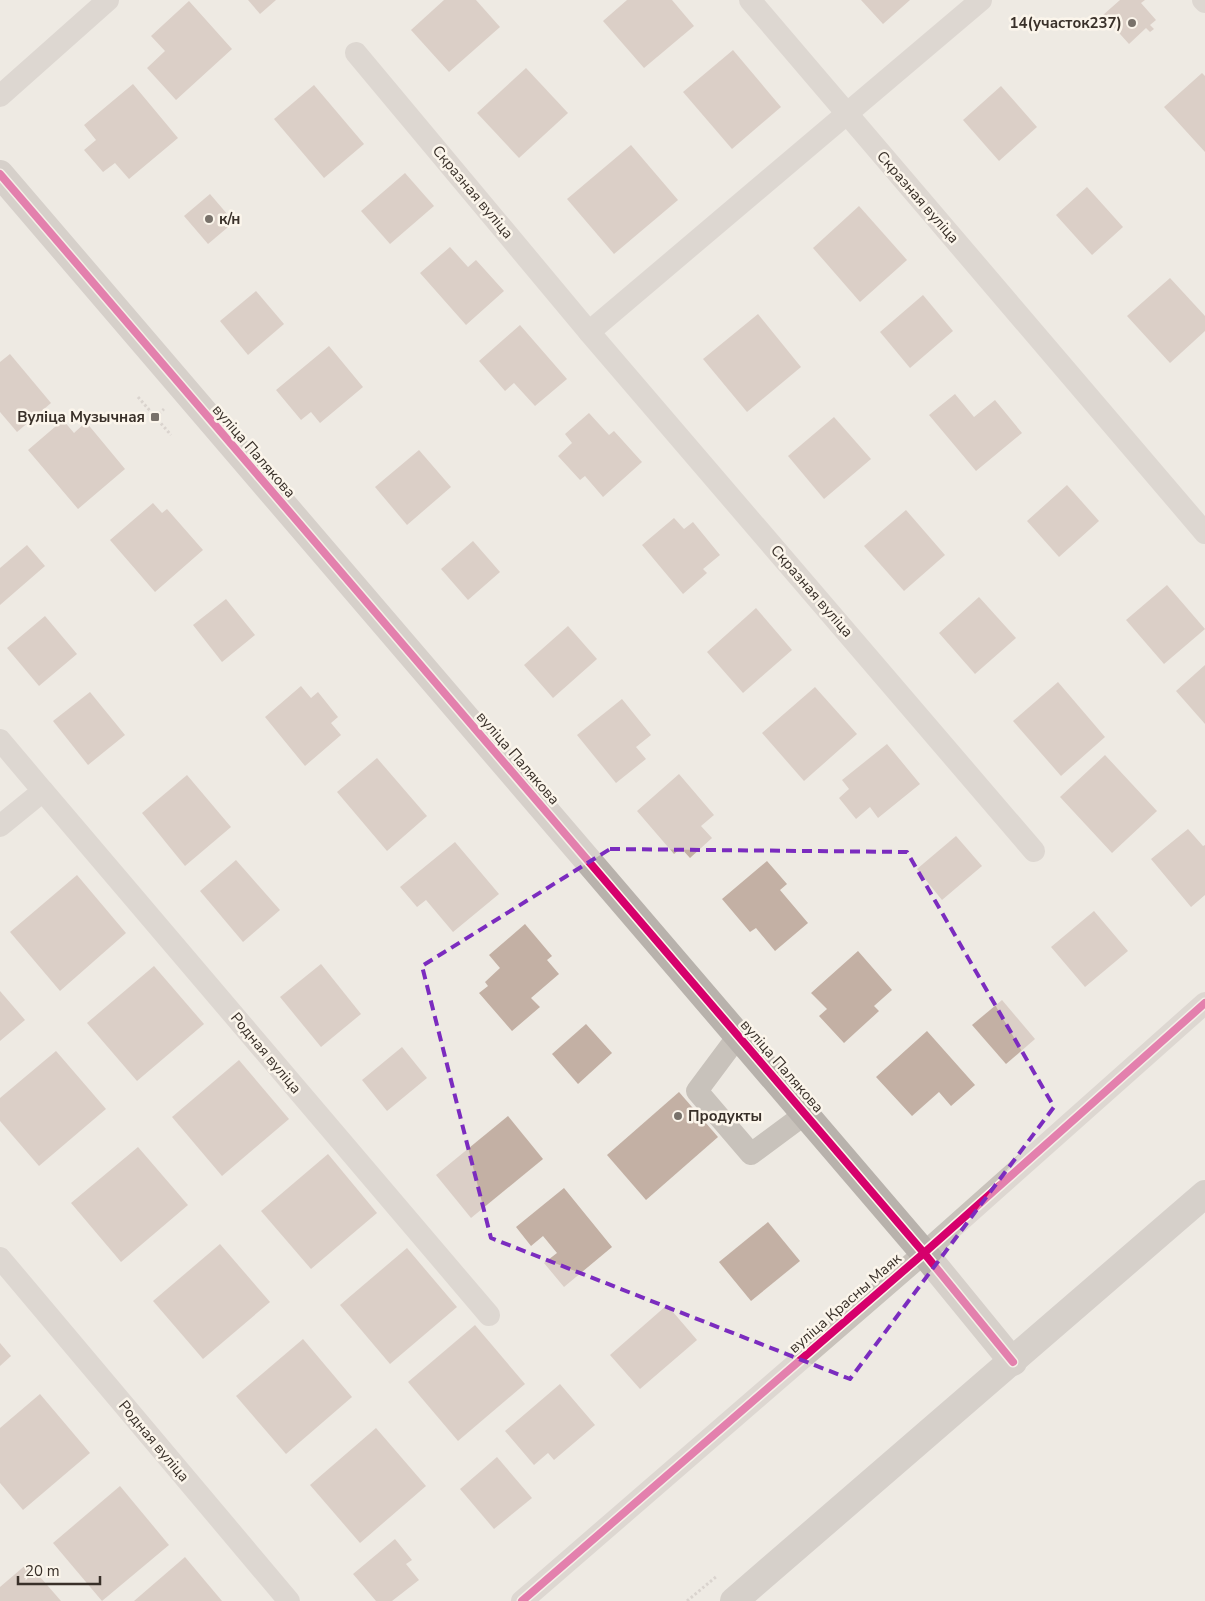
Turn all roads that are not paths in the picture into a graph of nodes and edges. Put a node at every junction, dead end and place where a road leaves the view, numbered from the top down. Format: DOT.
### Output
graph roads {
  1 [pos="108,0"];
  2 [pos="750,0"];
  3 [pos="980,0"];
  4 [pos="356,53"];
  5 [pos="0,96"];
  6 [pos="846,112"];
  7 [pos="0,174"];
  8 [pos="589,332"];
  9 [pos="1205,533"];
  10 [pos="0,740"];
  11 [pos="43,791"];
  12 [pos="0,826"];
  13 [pos="1034,851"];
  14 [pos="1205,1002"];
  15 [pos="738,1036"];
  16 [pos="805,1114"];
  17 [pos="1205,1194"];
  18 [pos="924,1254"];
  19 [pos="0,1258"];
  20 [pos="490,1315"];
  21 [pos="1013,1362"];
  22 [pos="289,1601"];
  23 [pos="522,1601"];
  24 [pos="734,1601"];
  1 -- 5 [label="street"];
  2 -- 6 [label="street, Скразная вуліца"];
  3 -- 6 [label="street"];
  4 -- 8 [label="street, Скразная вуліца"];
  6 -- 8 [label="street"];
  6 -- 9 [label="street, Скразная вуліца"];
  7 -- 15 [label="street, вуліца Палякова"];
  8 -- 13 [label="street, Скразная вуліца"];
  10 -- 11 [label="street, Родная вуліца"];
  11 -- 12 [label="street"];
  11 -- 20 [label="street, Родная вуліца"];
  14 -- 18 [label="street, вуліца Красны Маяк"];
  15 -- 16 [label="street, вуліца Палякова"];
  15 -- 16 [label="street"];
  16 -- 18 [label="street, вуліца Палякова"];
  17 -- 21 [label="street"];
  18 -- 21 [label="street, вуліца Палякова"];
  18 -- 23 [label="street, вуліца Красны Маяк"];
  19 -- 22 [label="street, Родная вуліца"];
  21 -- 24 [label="street"];
}
